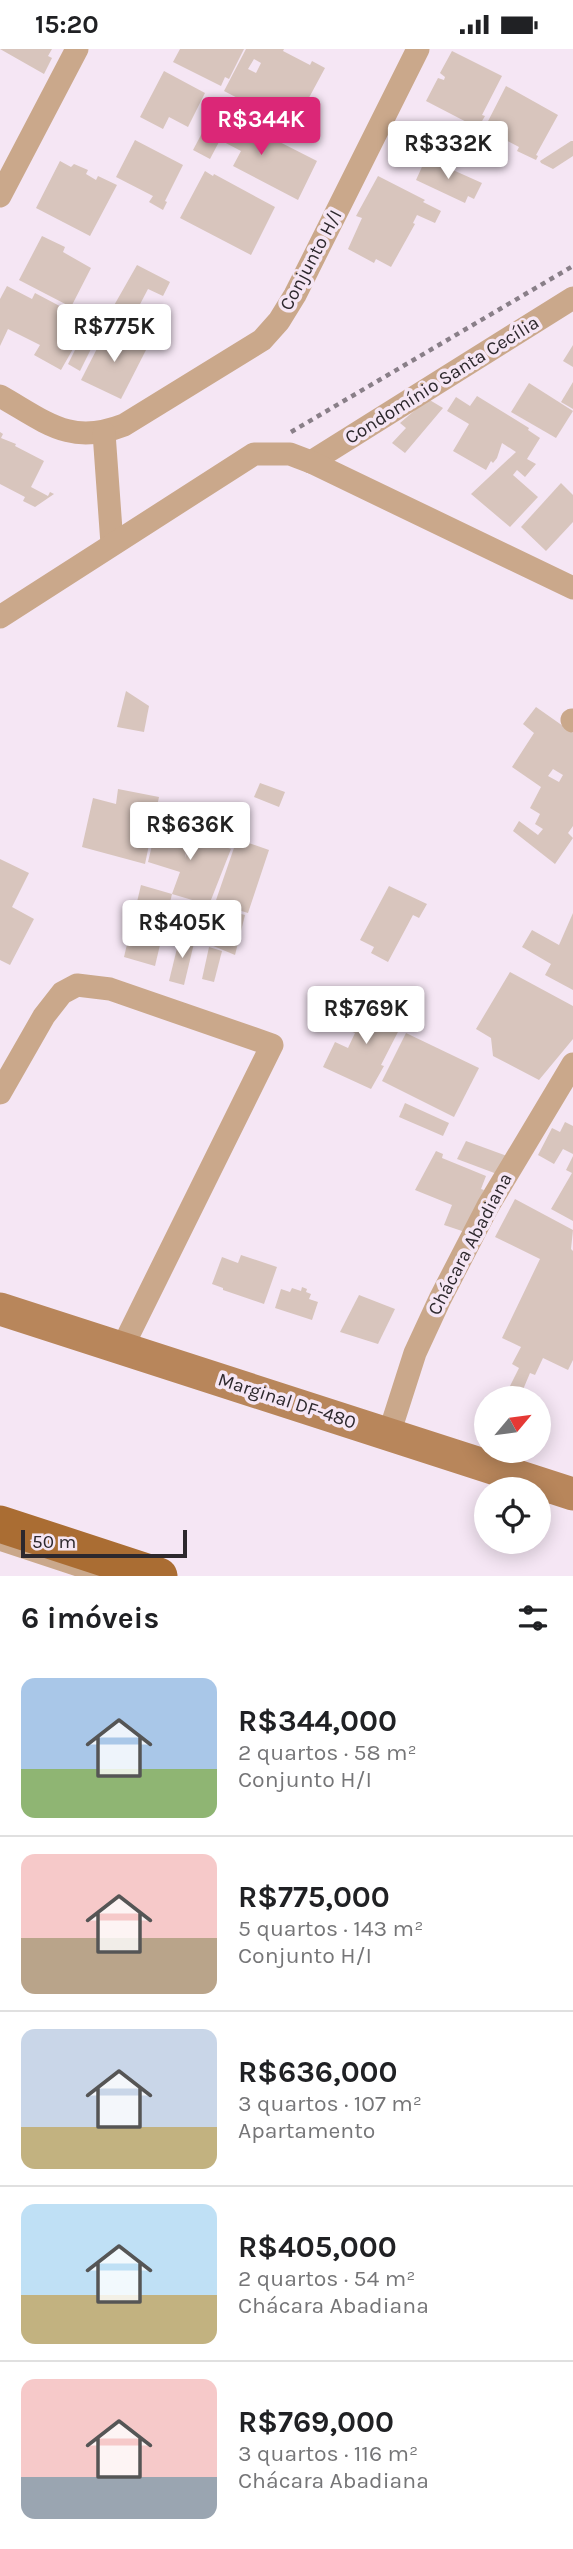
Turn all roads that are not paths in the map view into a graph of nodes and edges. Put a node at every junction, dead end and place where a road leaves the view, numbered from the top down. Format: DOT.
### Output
graph roads {
  1 [pos="77,49"];
  2 [pos="418,49"];
  3 [pos="0,196"];
  4 [pos="573,298"];
  5 [pos="0,396"];
  6 [pos="104,433"];
  7 [pos="311,462"];
  8 [pos="113,544"];
  9 [pos="573,588"];
  10 [pos="0,617"];
  11 [pos="573,1064"];
  12 [pos="0,1093"];
  13 [pos="0,1309"];
  14 [pos="122,1348"];
  15 [pos="389,1434"];
  16 [pos="573,1493"];
  17 [pos="0,1524"];
  18 [pos="0,1545"];
  19 [pos="94,1576"];
  20 [pos="159,1576"];
  1 -- 3 [label="street"];
  2 -- 6 [label="street, Conjunto H/I"];
  4 -- 7 [label="street, Condomínio Santa Cecília"];
  5 -- 6 [label="street"];
  6 -- 8 [label="street"];
  7 -- 8 [label="street"];
  7 -- 9 [label="street"];
  8 -- 10 [label="street"];
  11 -- 15 [label="street, Chácara Abadiana"];
  12 -- 14 [label="street"];
  13 -- 14 [label="street, Marginal DF-480"];
  14 -- 15 [label="street, Marginal DF-480"];
  15 -- 16 [label="street, Marginal DF-480"];
  17 -- 20 [label="main road"];
  18 -- 19 [label="lane"];
}
